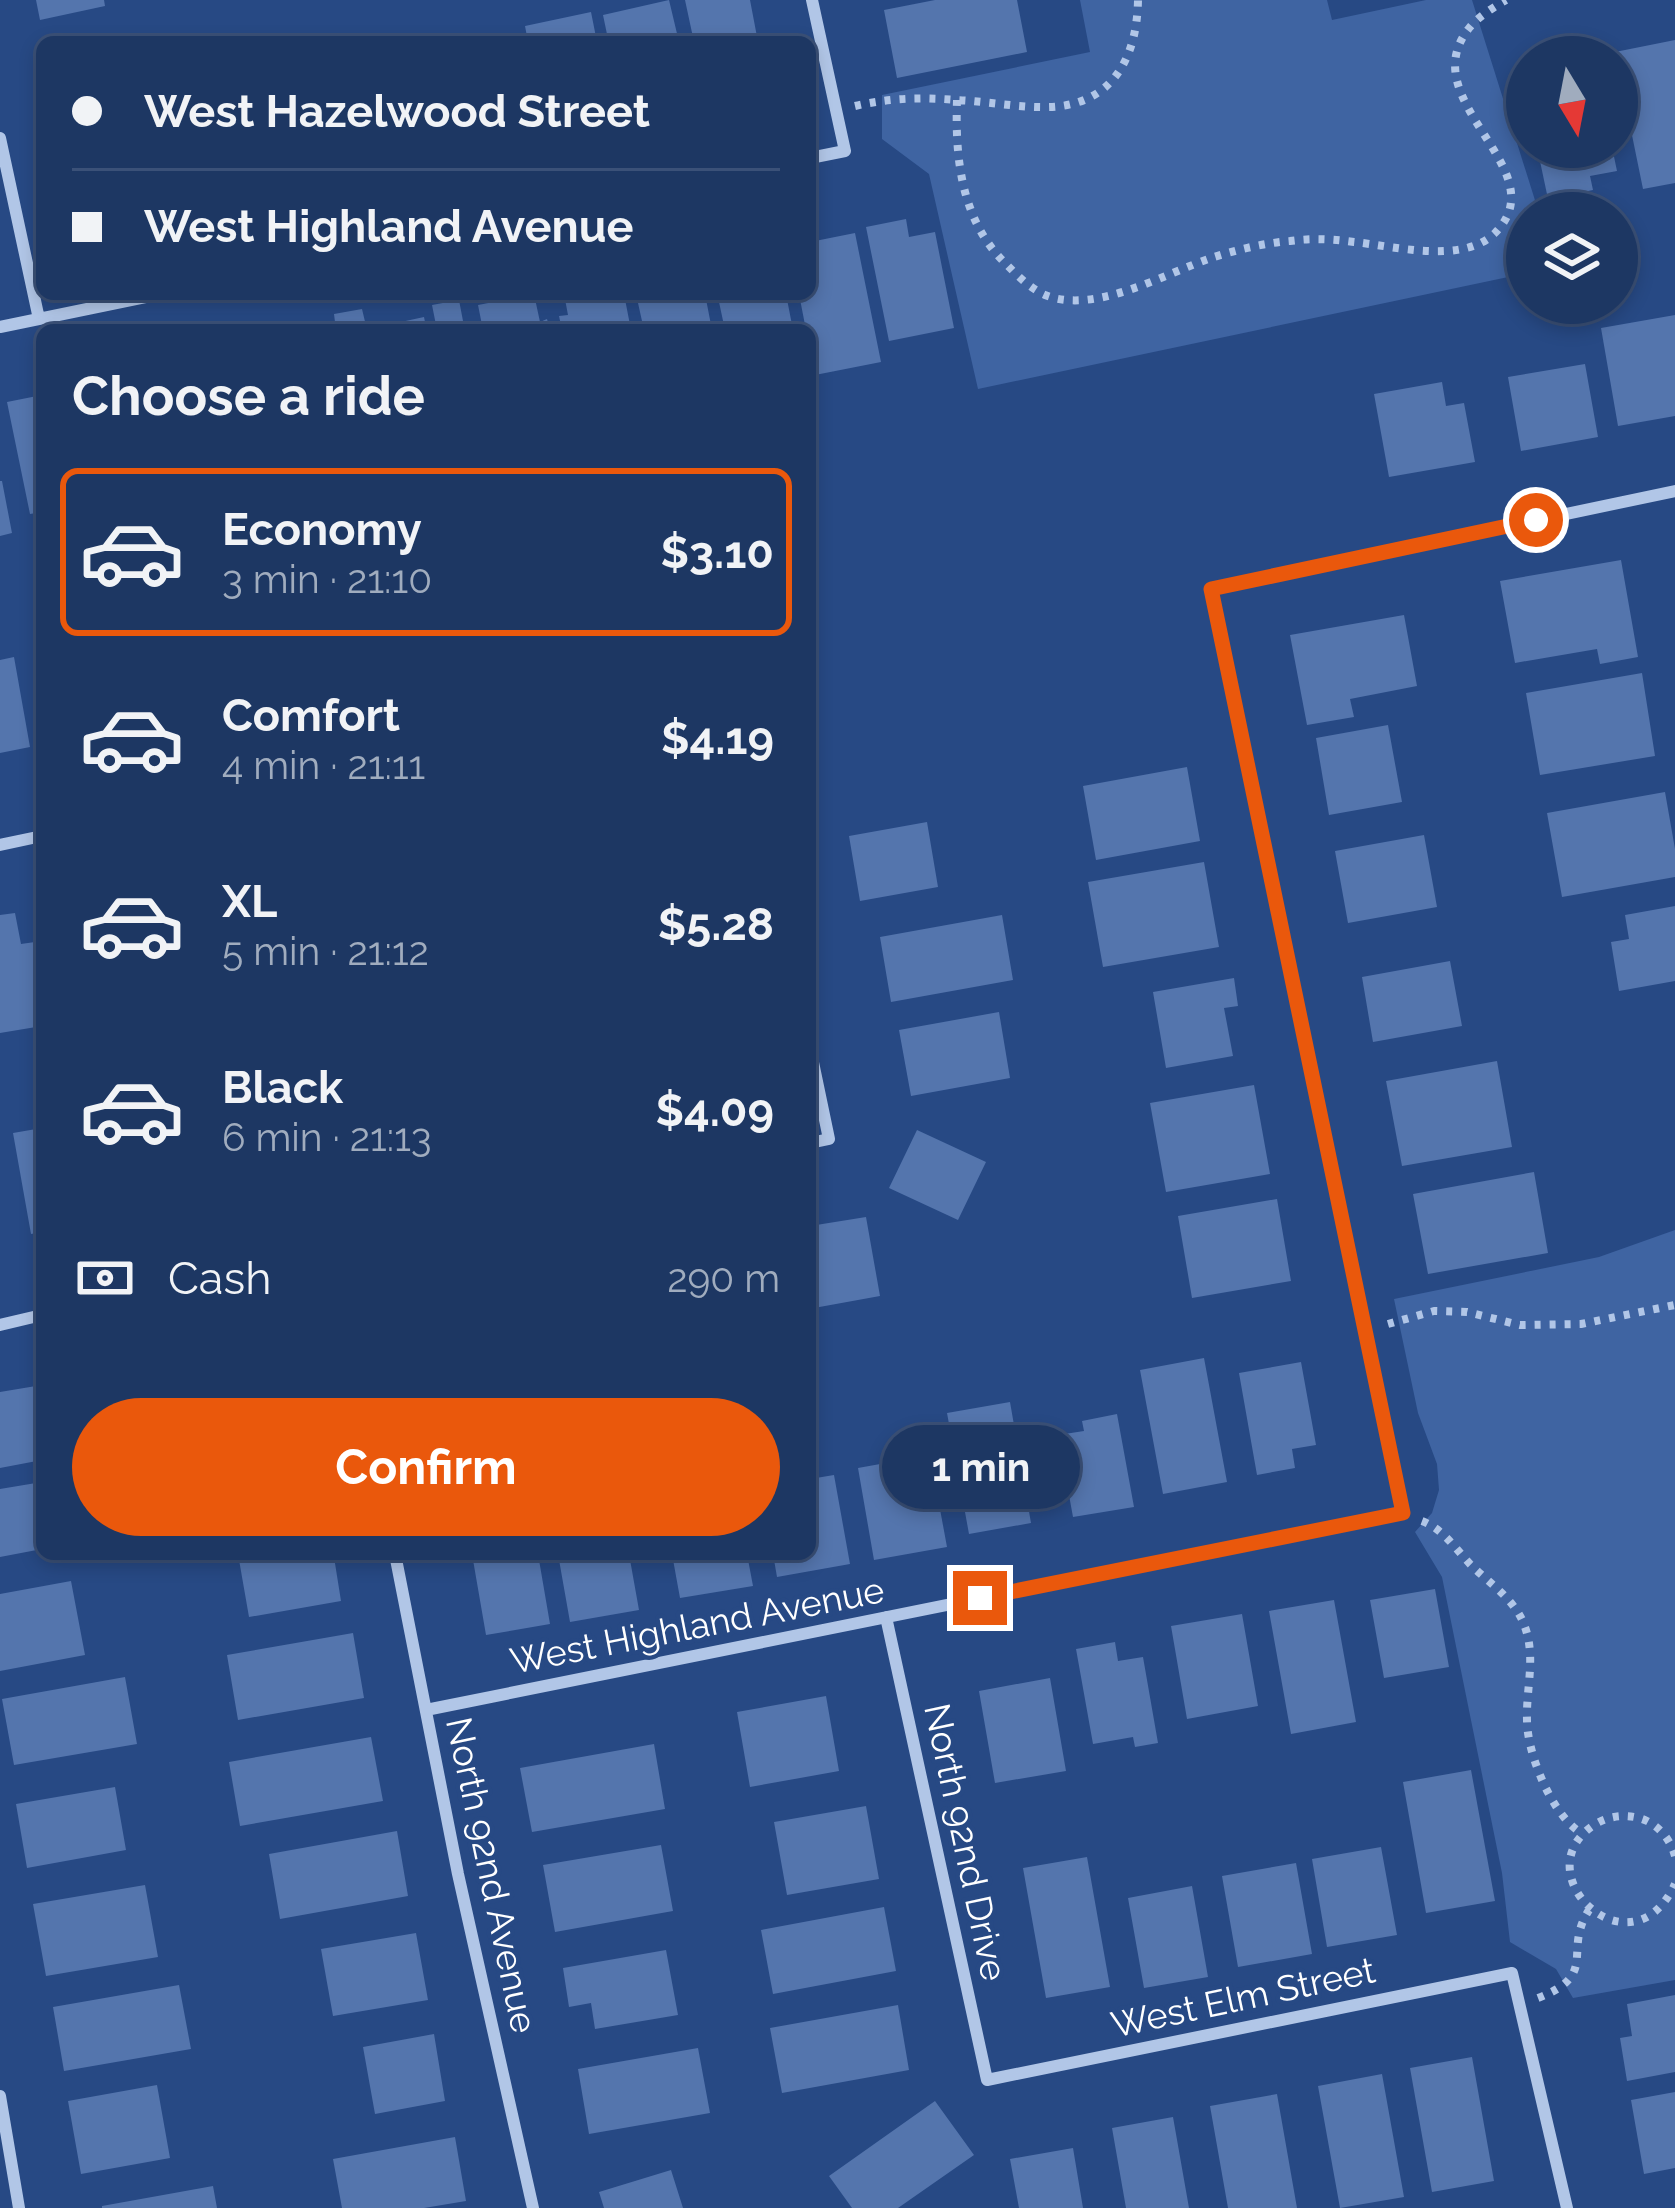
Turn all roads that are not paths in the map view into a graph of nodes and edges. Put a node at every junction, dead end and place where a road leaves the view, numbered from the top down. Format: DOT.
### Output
graph roads {
  1 [pos="812,0"];
  2 [pos="0,138"];
  3 [pos="816,157"];
  4 [pos="131,300"];
  5 [pos="39,319"];
  6 [pos="0,328"];
  7 [pos="1675,491"];
  8 [pos="36,837"];
  9 [pos="0,844"];
  10 [pos="816,1077"];
  11 [pos="816,1142"];
  12 [pos="36,1317"];
  13 [pos="0,1325"];
  14 [pos="396,1560"];
  15 [pos="886,1617"];
  16 [pos="426,1710"];
  17 [pos="987,2080"];
  18 [pos="0,2096"];
  19 [pos="20,2208"];
  20 [pos="533,2208"];
  21 [pos="1567,2208"];
  1 -- 3 [label="street"];
  2 -- 5 [label="street"];
  4 -- 5 [label="street"];
  5 -- 6 [label="street"];
  7 -- 15 [label="street, West Highland Avenue"];
  8 -- 9 [label="street"];
  10 -- 11 [label="street"];
  12 -- 13 [label="street"];
  14 -- 16 [label="street, North 92nd Avenue"];
  15 -- 16 [label="street, West Highland Avenue"];
  15 -- 17 [label="street, North 92nd Drive"];
  16 -- 20 [label="street, North 92nd Avenue"];
  17 -- 21 [label="street, West Elm Street"];
  18 -- 19 [label="street"];
}
